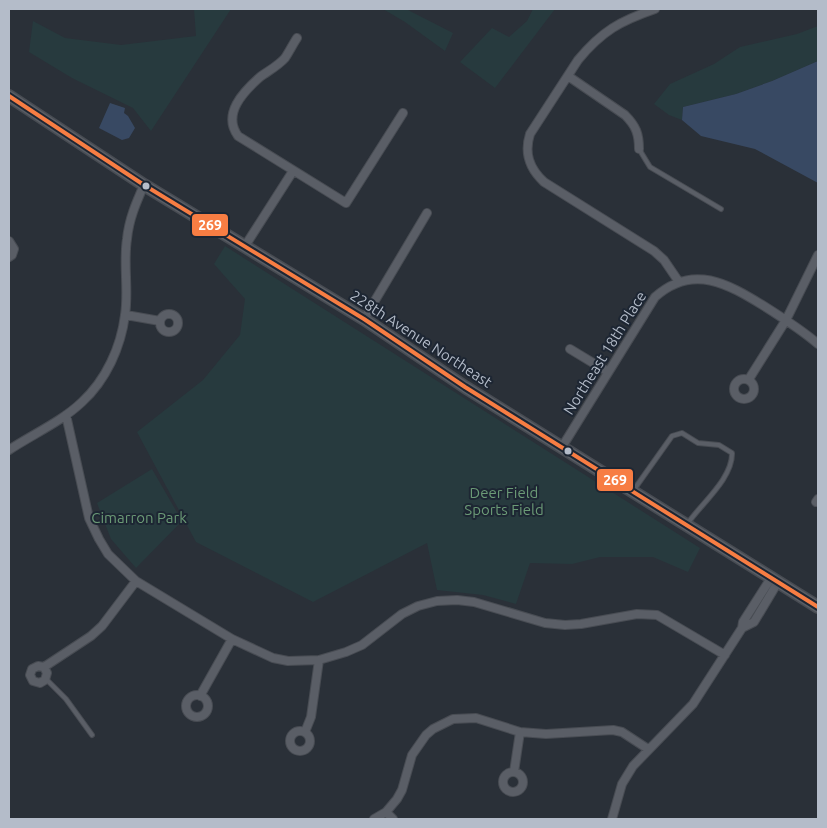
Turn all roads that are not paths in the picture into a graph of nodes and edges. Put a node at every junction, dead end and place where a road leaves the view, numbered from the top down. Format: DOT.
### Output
graph roads {
  1 [pos="656,9"];
  2 [pos="297,38"];
  3 [pos="568,76"];
  4 [pos="9,96"];
  5 [pos="402,113"];
  6 [pos="639,148"];
  7 [pos="293,171"];
  8 [pos="144,185"];
  9 [pos="721,209"];
  10 [pos="427,213"];
  11 [pos="9,241"];
  12 [pos="245,246"];
  13 [pos="818,255"];
  14 [pos="9,257"];
  15 [pos="679,282"];
  16 [pos="126,315"];
  17 [pos="364,319"];
  18 [pos="786,320"];
  19 [pos="160,321"];
  20 [pos="818,344"];
  21 [pos="570,349"];
  22 [pos="608,372"];
  23 [pos="750,380"];
  24 [pos="66,415"];
  25 [pos="562,446"];
  26 [pos="9,450"];
  27 [pos="633,491"];
  28 [pos="687,525"];
  29 [pos="775,580"];
  30 [pos="136,581"];
  31 [pos="818,607"];
  32 [pos="232,639"];
  33 [pos="725,655"];
  34 [pos="320,660"];
  35 [pos="44,668"];
  36 [pos="46,679"];
  37 [pos="200,696"];
  38 [pos="305,732"];
  39 [pos="520,732"];
  40 [pos="92,735"];
  41 [pos="648,749"];
  42 [pos="514,772"];
  43 [pos="386,812"];
  44 [pos="374,819"];
  45 [pos="393,819"];
  46 [pos="612,819"];
  1 -- 3 [label="street"];
  2 -- 7 [label="street"];
  3 -- 6 [label="street"];
  3 -- 15 [label="street"];
  4 -- 8 [label="main road, 228th Avenue Northeast"];
  5 -- 7 [label="street"];
  6 -- 9 [label="lane"];
  7 -- 12 [label="street"];
  8 -- 12 [label="main road, 228th Avenue Northeast"];
  8 -- 16 [label="street"];
  10 -- 17 [label="street"];
  11 -- 14 [label="street"];
  12 -- 17 [label="main road, 228th Avenue Northeast"];
  13 -- 18 [label="street"];
  15 -- 18 [label="street"];
  15 -- 22 [label="street, Northeast 18th Place"];
  16 -- 19 [label="street"];
  16 -- 24 [label="street"];
  17 -- 25 [label="main road, 228th Avenue Northeast"];
  18 -- 20 [label="street"];
  18 -- 23 [label="street"];
  21 -- 22 [label="street"];
  22 -- 25 [label="street, Northeast 18th Place"];
  24 -- 26 [label="street"];
  24 -- 30 [label="street"];
  25 -- 27 [label="main road, 228th Avenue Northeast"];
  27 -- 28 [label="main road, 228th Avenue Northeast"];
  27 -- 28 [label="lane"];
  28 -- 29 [label="main road, 228th Avenue Northeast"];
  29 -- 31 [label="main road, 228th Avenue Northeast"];
  29 -- 33 [label="street"];
  30 -- 32 [label="street"];
  30 -- 35 [label="street"];
  32 -- 34 [label="street"];
  32 -- 37 [label="street"];
  33 -- 34 [label="street"];
  33 -- 41 [label="street"];
  34 -- 38 [label="street"];
  35 -- 36 [label="street"];
  35 -- 36 [label="street"];
  36 -- 40 [label="lane"];
  39 -- 41 [label="street"];
  39 -- 42 [label="street"];
  39 -- 43 [label="street"];
  41 -- 46 [label="street"];
  43 -- 44 [label="street"];
  43 -- 45 [label="street"];
}
